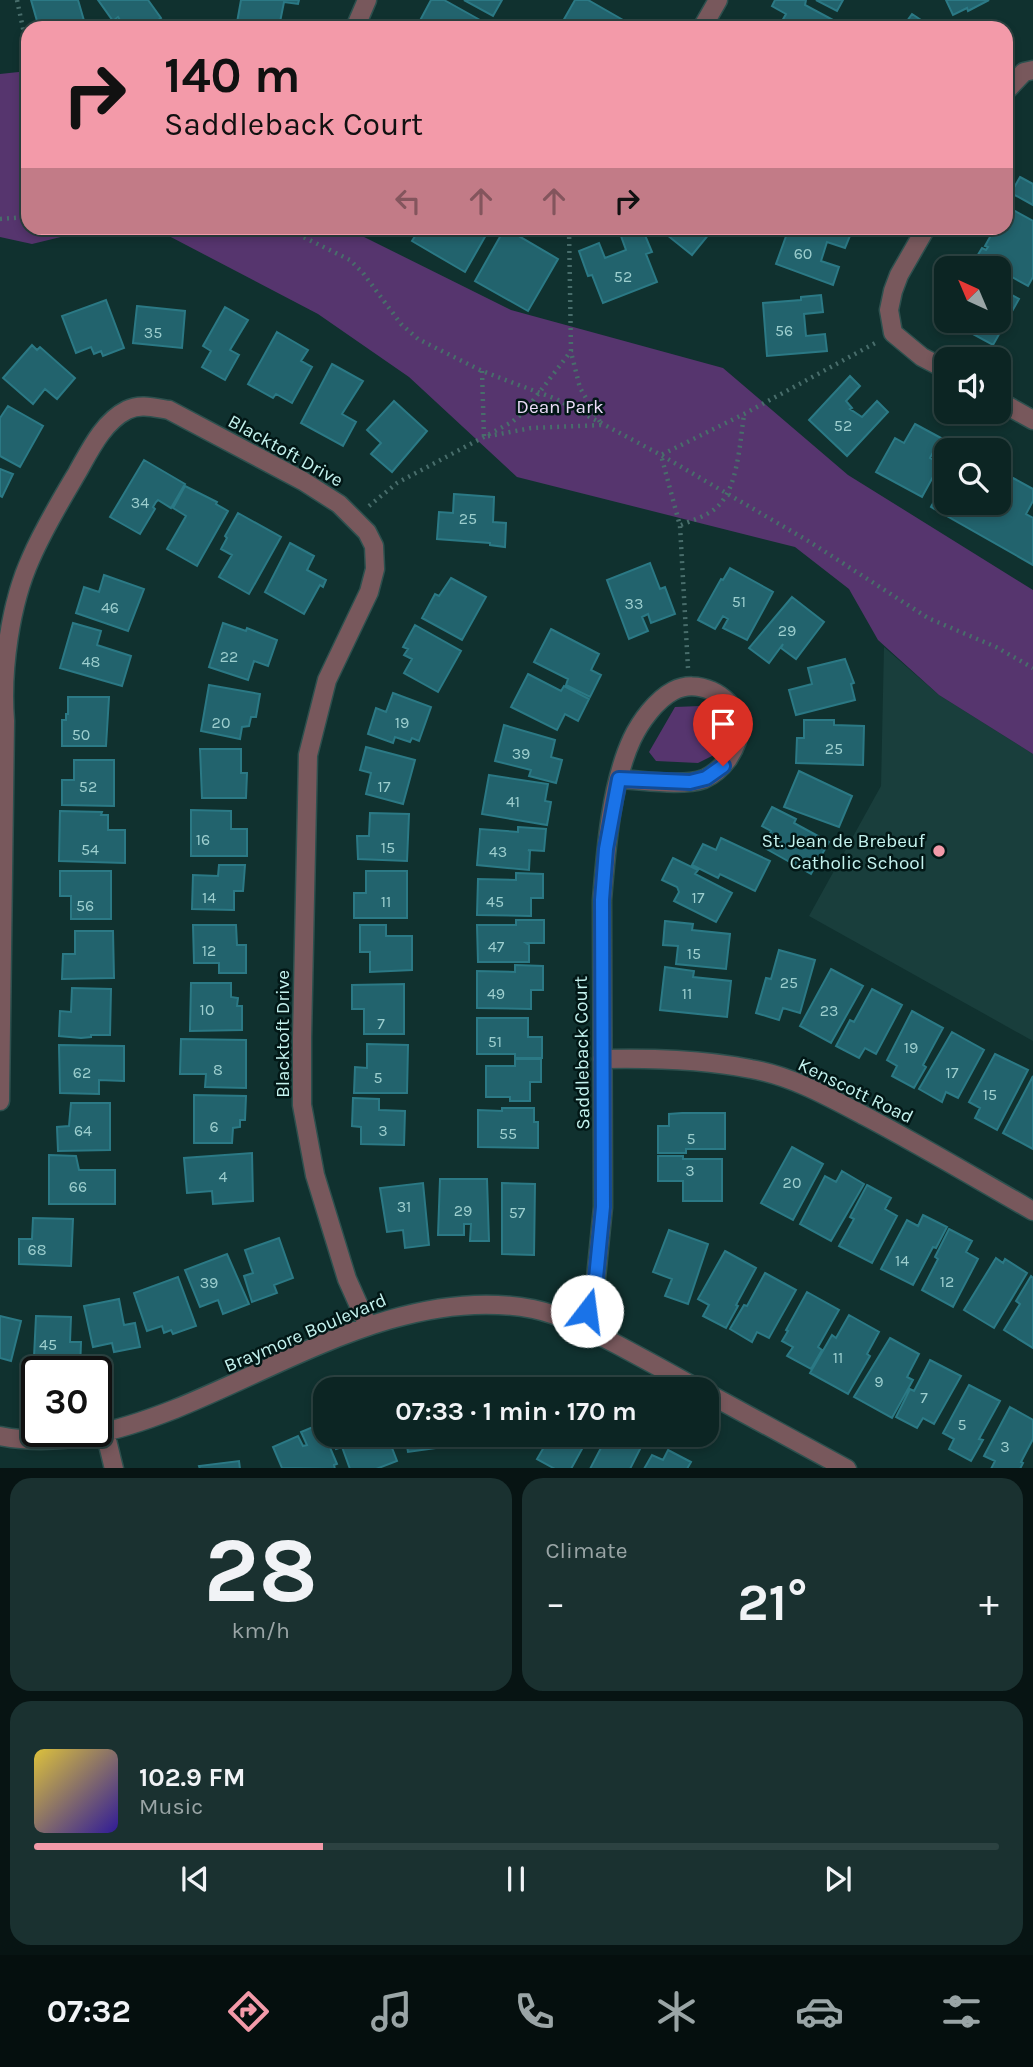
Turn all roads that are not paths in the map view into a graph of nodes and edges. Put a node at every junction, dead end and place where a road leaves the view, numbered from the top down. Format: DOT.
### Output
graph roads {
  1 [pos="367,0"];
  2 [pos="718,0"];
  3 [pos="358,21"];
  4 [pos="706,21"];
  5 [pos="1033,70"];
  6 [pos="1013,84"];
  7 [pos="922,235"];
  8 [pos="934,363"];
  9 [pos="1011,408"];
  10 [pos="1033,420"];
  11 [pos="619,779"];
  12 [pos="602,1059"];
  13 [pos="0,1101"];
  14 [pos="1033,1211"];
  15 [pos="368,1326"];
  16 [pos="582,1327"];
  17 [pos="676,1377"];
  18 [pos="719,1399"];
  19 [pos="112,1431"];
  20 [pos="0,1436"];
  21 [pos="21,1440"];
  22 [pos="109,1447"];
  23 [pos="114,1468"];
  24 [pos="848,1468"];
  1 -- 3 [label="street"];
  2 -- 4 [label="street"];
  5 -- 6 [label="street"];
  7 -- 8 [label="street"];
  9 -- 10 [label="street"];
  11 -- 11 [label="street, Saddleback Court"];
  11 -- 12 [label="street, Saddleback Court"];
  12 -- 14 [label="street, Kenscott Road"];
  12 -- 16 [label="street, Saddleback Court"];
  13 -- 15 [label="street, Blacktoft Drive"];
  15 -- 16 [label="street, Braymore Boulevard"];
  15 -- 19 [label="street, Braymore Boulevard"];
  16 -- 17 [label="street, Braymore Boulevard"];
  18 -- 24 [label="street"];
  20 -- 21 [label="street, Braymore Boulevard"];
  22 -- 23 [label="street"];
}
